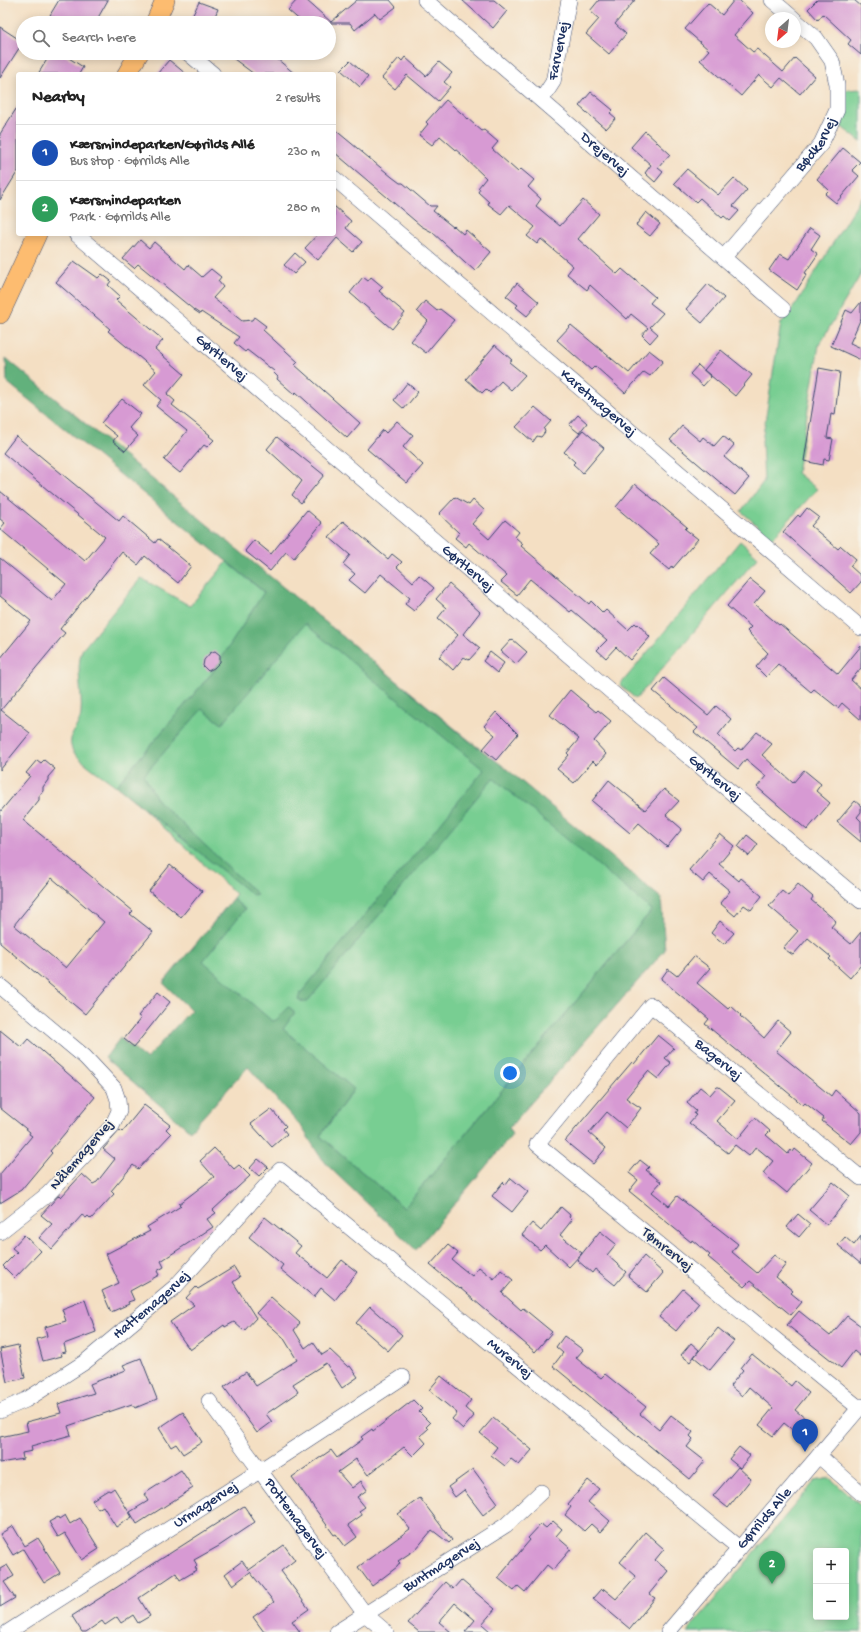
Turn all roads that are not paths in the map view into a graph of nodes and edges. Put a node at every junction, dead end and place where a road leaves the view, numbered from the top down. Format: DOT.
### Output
graph roads {
  1 [pos="165,0"];
  2 [pos="426,0"];
  3 [pos="569,0"];
  4 [pos="772,0"];
  5 [pos="786,12"];
  6 [pos="158,16"];
  7 [pos="801,25"];
  8 [pos="135,60"];
  9 [pos="196,60"];
  10 [pos="128,72"];
  11 [pos="210,72"];
  12 [pos="542,99"];
  13 [pos="336,180"];
  14 [pos="36,236"];
  15 [pos="78,236"];
  16 [pos="724,257"];
  17 [pos="783,309"];
  18 [pos="0,314"];
  19 [pos="861,628"];
  20 [pos="861,901"];
  21 [pos="0,986"];
  22 [pos="589,1081"];
  23 [pos="280,1170"];
  24 [pos="861,1178"];
  25 [pos="0,1232"];
  26 [pos="402,1377"];
  27 [pos="209,1400"];
  28 [pos="860,1407"];
  29 [pos="0,1411"];
  30 [pos="819,1456"];
  31 [pos="261,1470"];
  32 [pos="541,1492"];
  33 [pos="861,1493"];
  34 [pos="739,1548"];
  35 [pos="365,1614"];
  36 [pos="8,1632"];
  37 [pos="337,1632"];
  38 [pos="386,1632"];
  39 [pos="668,1632"];
  1 -- 6 [label="main road"];
  2 -- 12 [label="street, Drejervej"];
  3 -- 12 [label="street, Farvervej"];
  4 -- 5 [label="street, Bødkervej"];
  7 -- 16 [label="street, Bødkervej"];
  8 -- 10 [label="main road"];
  9 -- 11 [label="street"];
  12 -- 16 [label="street, Drejervej"];
  13 -- 19 [label="street, Karetmagervej"];
  14 -- 18 [label="main road"];
  15 -- 20 [label="street, Gørtlervej"];
  16 -- 17 [label="street, Drejervej"];
  21 -- 25 [label="street, Nålemagervej"];
  22 -- 24 [label="street, Bagervej"];
  22 -- 28 [label="street, Tømrervej"];
  23 -- 29 [label="street, Hattemagervej"];
  23 -- 34 [label="street, Murervej"];
  26 -- 31 [label="street, Urmagervej"];
  27 -- 31 [label="street, Pottemagervej"];
  28 -- 30 [label="street, Gørrilds Alle"];
  30 -- 33 [label="street"];
  30 -- 34 [label="street, Gørrilds Alle"];
  31 -- 35 [label="street, Pottemagervej"];
  31 -- 36 [label="street, Urmagervej"];
  32 -- 35 [label="street, Buntmagervej"];
  34 -- 39 [label="street, Gørrilds Alle"];
  35 -- 37 [label="street, Buntmagervej"];
  35 -- 38 [label="street, Pottemagervej"];
}
